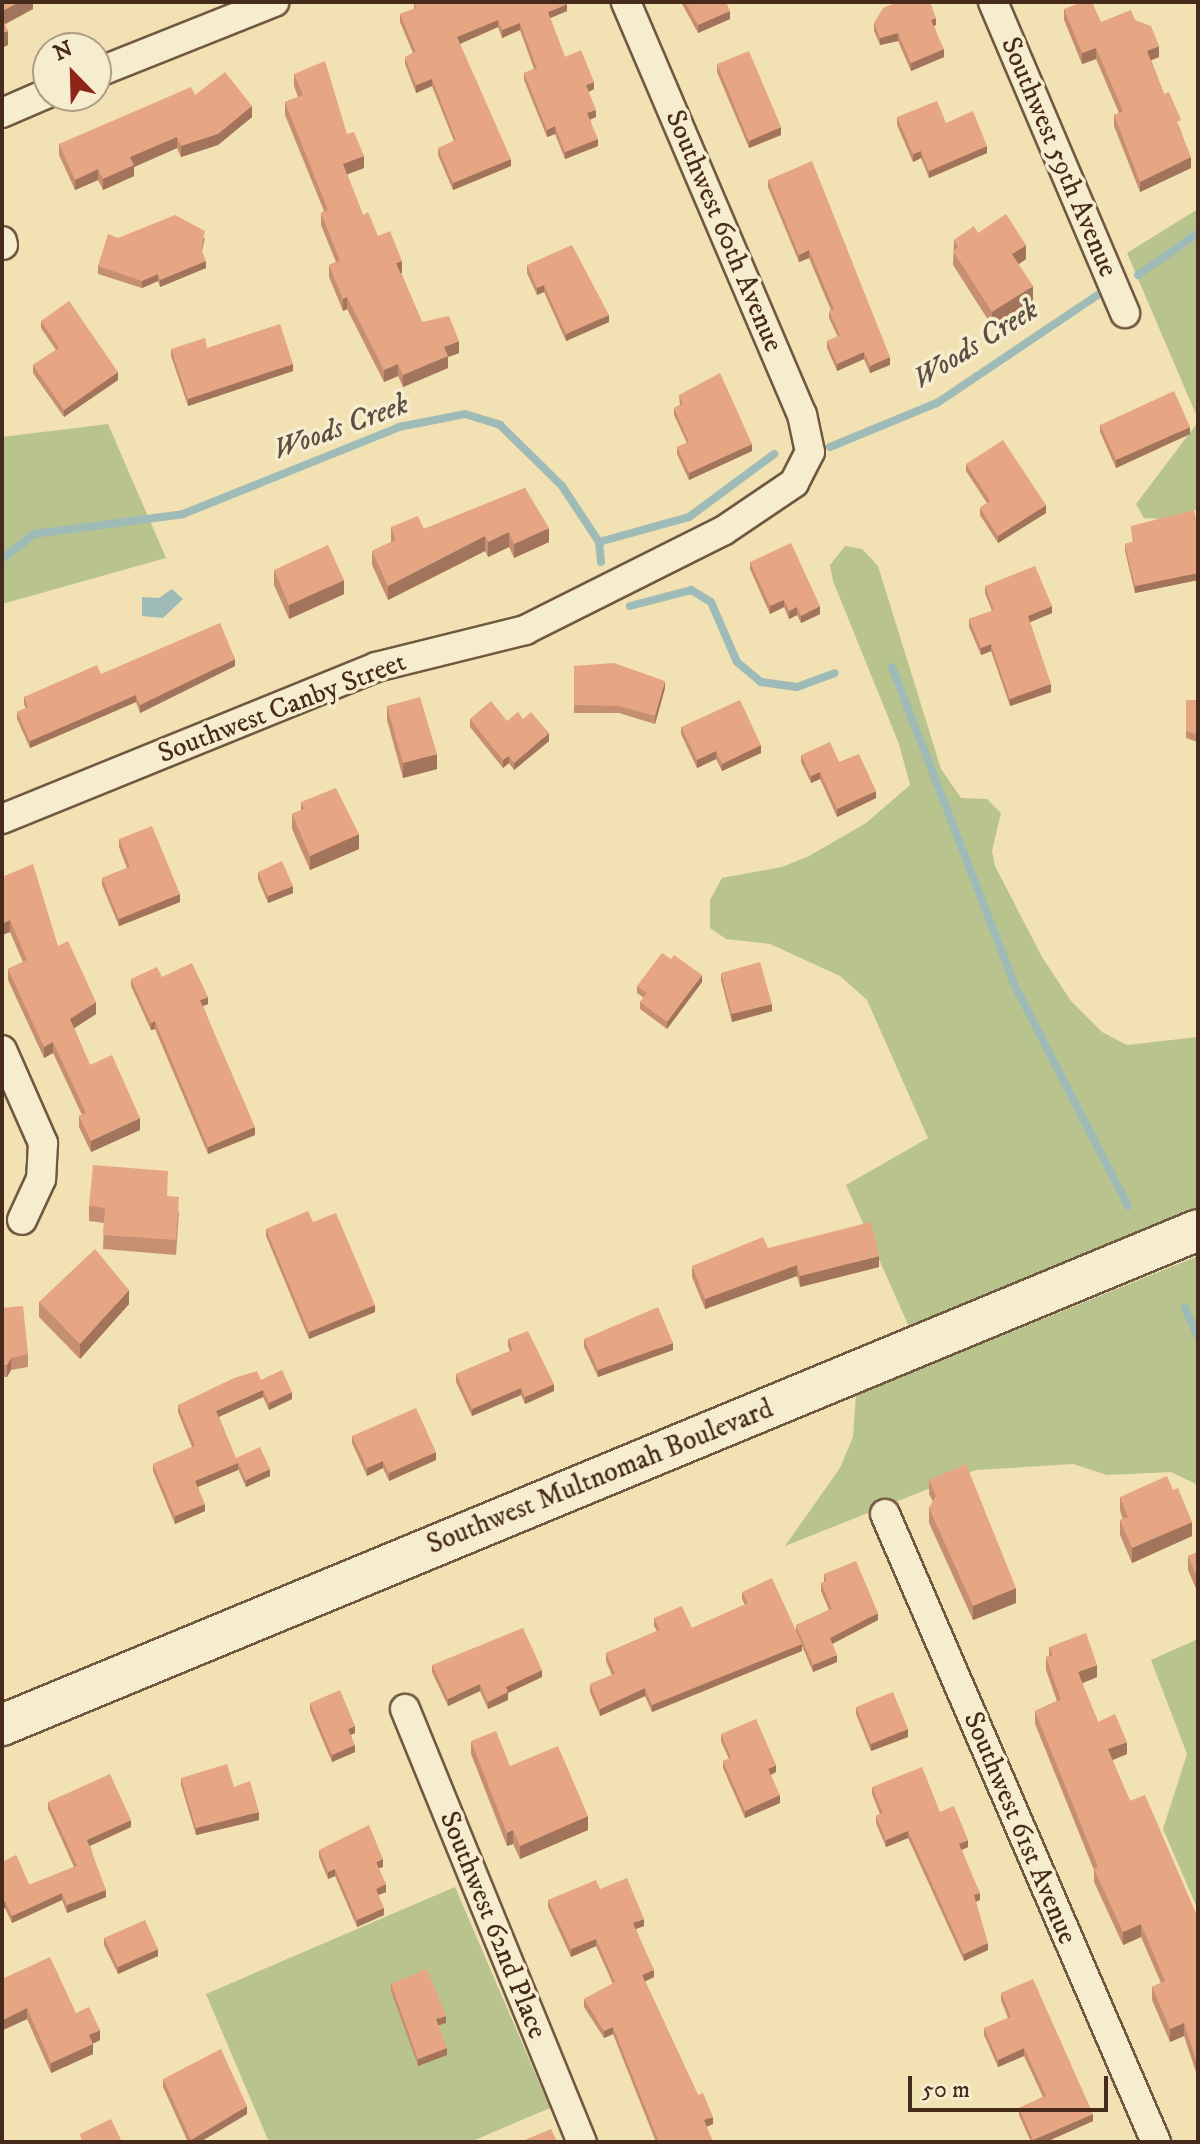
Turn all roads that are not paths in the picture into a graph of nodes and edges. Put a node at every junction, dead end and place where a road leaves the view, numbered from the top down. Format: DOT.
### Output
graph roads {
  1 [pos="274,2"];
  2 [pos="626,2"];
  3 [pos="993,2"];
  4 [pos="112,67"];
  5 [pos="32,100"];
  6 [pos="2,113"];
  7 [pos="1125,313"];
  8 [pos="808,463"];
  9 [pos="2,819"];
  10 [pos="2,1050"];
  11 [pos="22,1220"];
  12 [pos="1198,1230"];
  13 [pos="885,1514"];
  14 [pos="405,1709"];
  15 [pos="2,1725"];
  16 [pos="582,2142"];
  17 [pos="1156,2142"];
  1 -- 4 [label="street"];
  2 -- 8 [label="street, Southwest 60th Avenue"];
  3 -- 7 [label="street, Southwest 59th Avenue"];
  5 -- 6 [label="street"];
  8 -- 9 [label="street, Southwest Canby Street"];
  10 -- 11 [label="street"];
  12 -- 15 [label="main road, Southwest Multnomah Boulevard"];
  13 -- 17 [label="street, Southwest 61st Avenue"];
  14 -- 16 [label="street, Southwest 62nd Place"];
}
